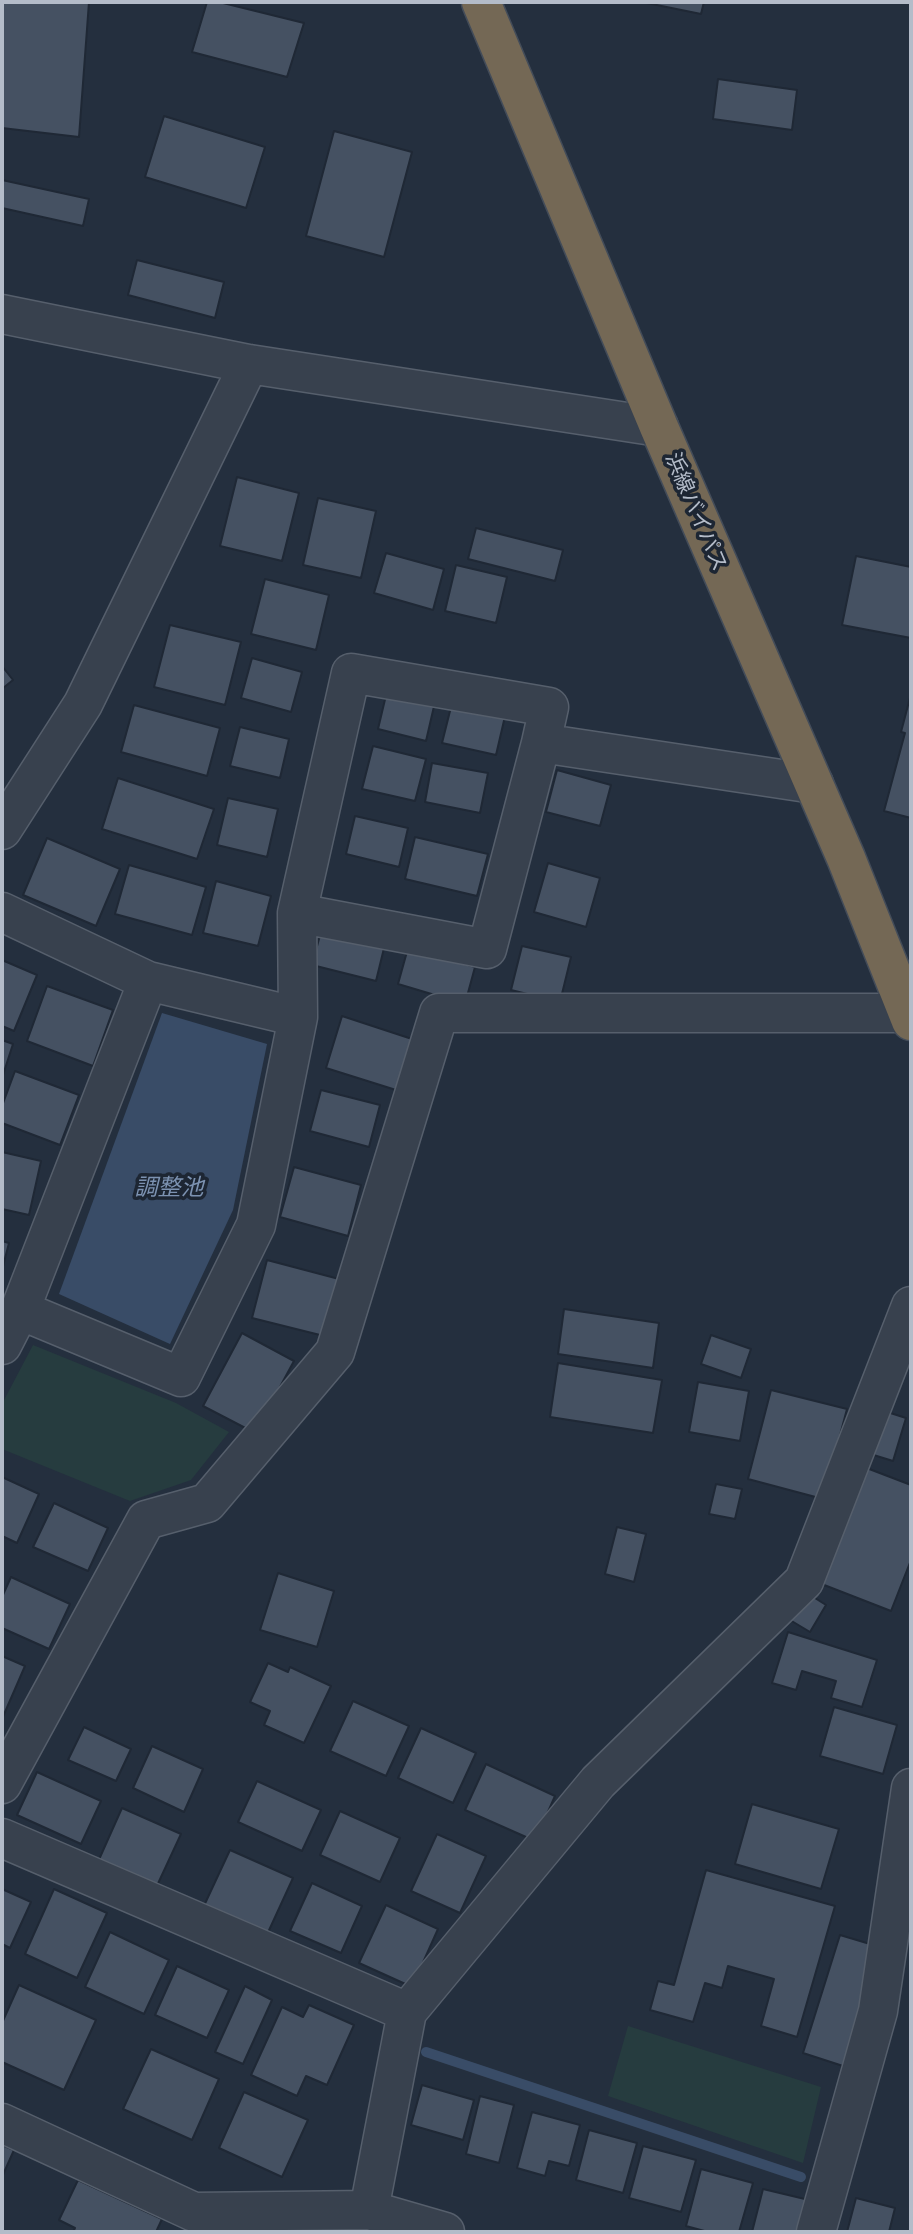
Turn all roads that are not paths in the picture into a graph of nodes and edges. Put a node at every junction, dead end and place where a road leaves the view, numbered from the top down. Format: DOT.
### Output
graph roads {
  1 [pos="481,2"];
  2 [pos="2,314"];
  3 [pos="249,364"];
  4 [pos="659,427"];
  5 [pos="541,743"];
  6 [pos="814,784"];
  7 [pos="2,830"];
  8 [pos="2,912"];
  9 [pos="297,913"];
  10 [pos="148,981"];
  11 [pos="298,1017"];
  12 [pos="910,1017"];
  13 [pos="911,1306"];
  14 [pos="20,1310"];
  15 [pos="2,1345"];
  16 [pos="2,1784"];
  17 [pos="911,1788"];
  18 [pos="2,1838"];
  19 [pos="407,2012"];
  20 [pos="2,2123"];
  21 [pos="369,2210"];
  22 [pos="189,2222"];
  23 [pos="445,2232"];
  24 [pos="816,2232"];
  1 -- 4 [label="highway, 浜線バイパス"];
  2 -- 3 [label="street"];
  3 -- 4 [label="street"];
  3 -- 7 [label="street"];
  4 -- 6 [label="highway, 浜線バイパス"];
  5 -- 6 [label="street"];
  5 -- 9 [label="street"];
  5 -- 9 [label="street"];
  6 -- 12 [label="highway, 浜線バイパス"];
  8 -- 10 [label="street"];
  9 -- 11 [label="street"];
  10 -- 11 [label="street"];
  10 -- 14 [label="street"];
  11 -- 14 [label="street"];
  12 -- 16 [label="street"];
  13 -- 19 [label="street"];
  14 -- 15 [label="street"];
  17 -- 24 [label="street"];
  18 -- 19 [label="street"];
  19 -- 21 [label="street"];
  20 -- 22 [label="street"];
  21 -- 22 [label="street"];
  21 -- 23 [label="street"];
}
